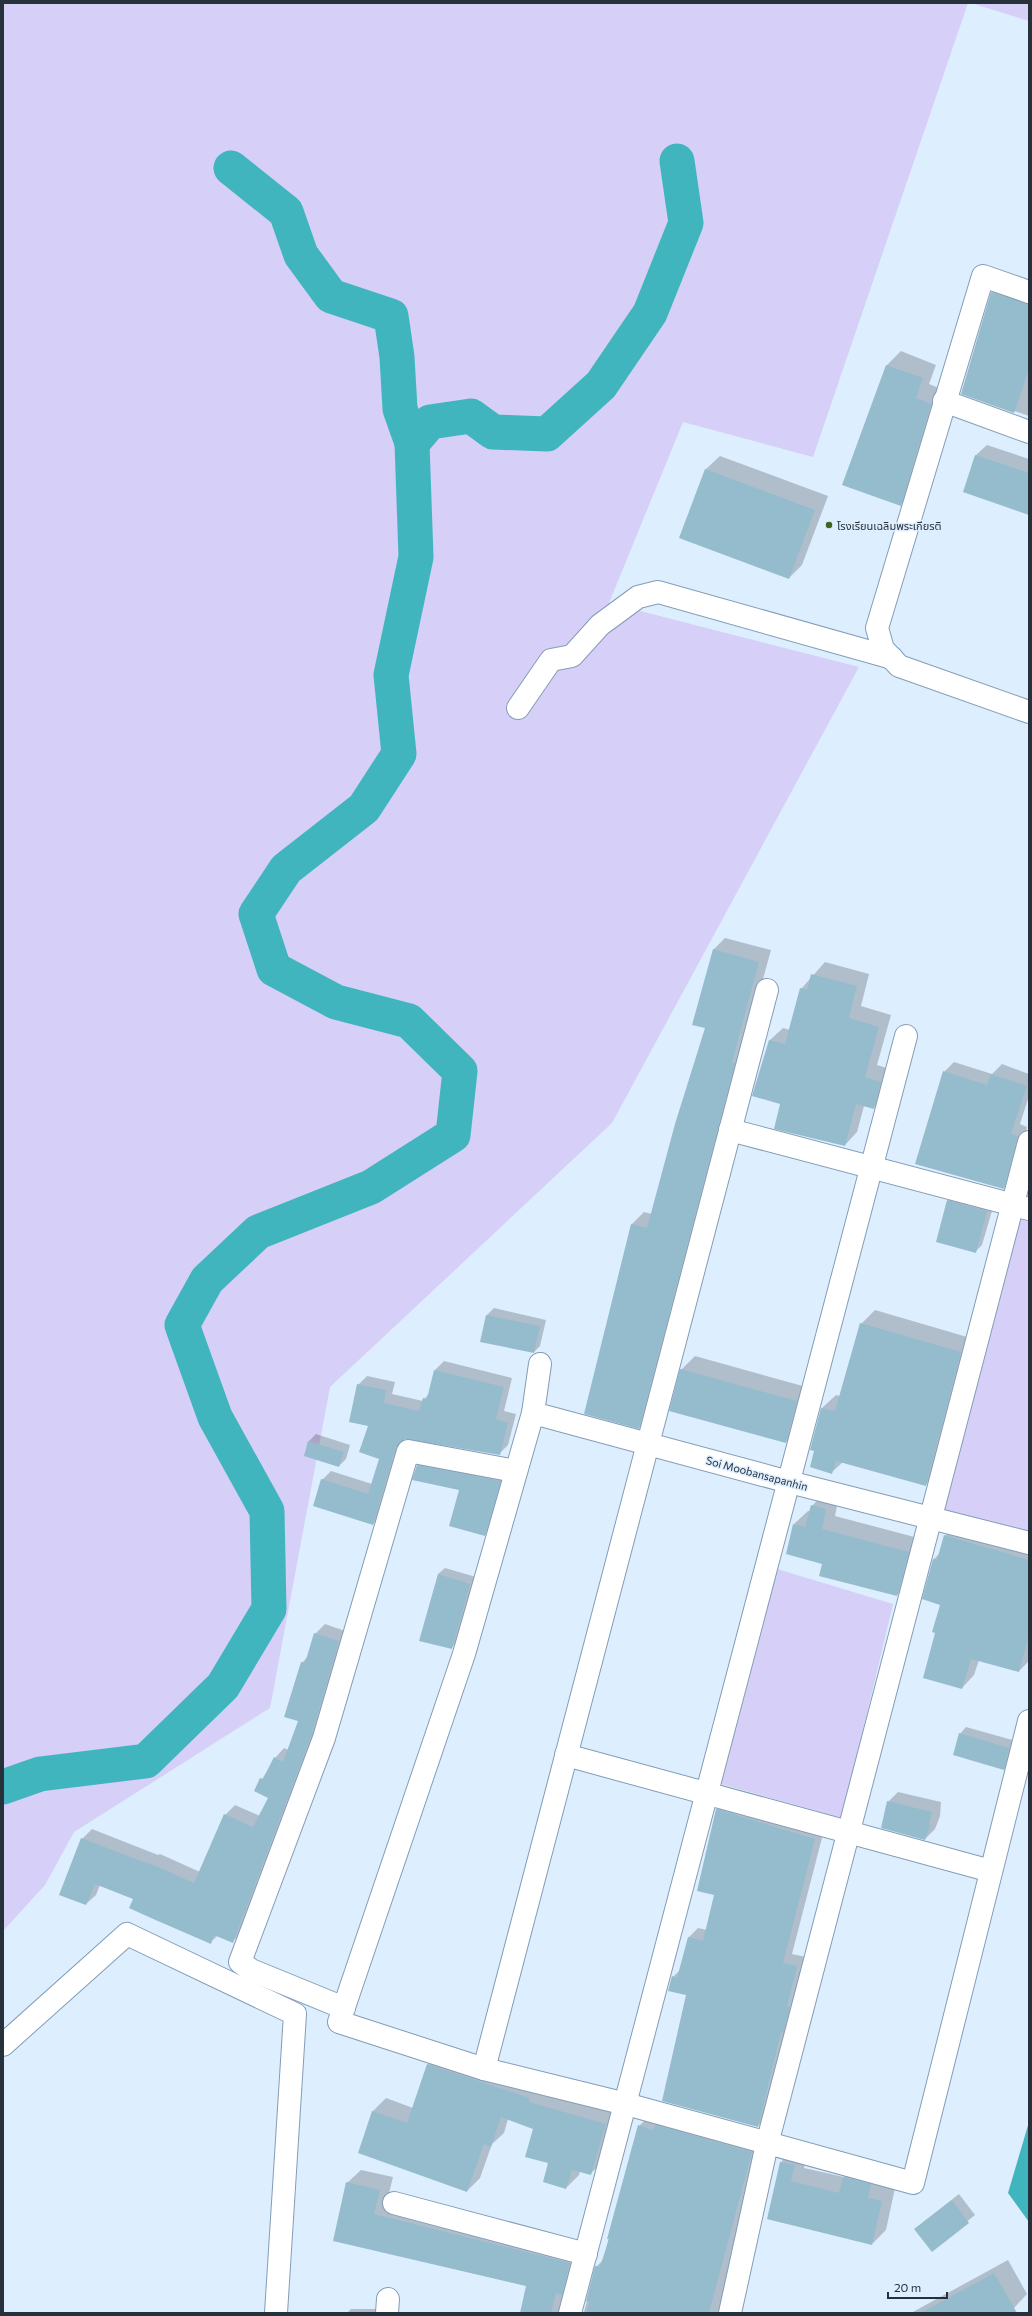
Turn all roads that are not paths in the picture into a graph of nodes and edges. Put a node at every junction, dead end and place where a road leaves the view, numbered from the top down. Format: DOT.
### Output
graph roads {
  1 [pos="1029,292"];
  2 [pos="944,401"];
  3 [pos="1029,432"];
  4 [pos="892,658"];
  5 [pos="518,708"];
  6 [pos="1029,712"];
  7 [pos="767,990"];
  8 [pos="906,1036"];
  9 [pos="730,1130"];
  10 [pos="1029,1142"];
  11 [pos="872,1168"];
  12 [pos="1021,1207"];
  13 [pos="540,1364"];
  14 [pos="533,1413"];
  15 [pos="649,1444"];
  16 [pos="515,1471"];
  17 [pos="789,1482"];
  18 [pos="931,1518"];
  19 [pos="1029,1543"];
  20 [pos="1029,1721"];
  21 [pos="566,1755"];
  22 [pos="707,1795"];
  23 [pos="849,1831"];
  24 [pos="991,1871"];
  25 [pos="344,2008"];
  26 [pos="3,2045"];
  27 [pos="484,2069"];
  28 [pos="626,2104"];
  29 [pos="767,2144"];
  30 [pos="394,2203"];
  31 [pos="586,2254"];
  32 [pos="276,2313"];
  33 [pos="570,2313"];
  34 [pos="730,2313"];
  1 -- 2 [label="street"];
  2 -- 3 [label="street"];
  2 -- 4 [label="street"];
  4 -- 5 [label="street"];
  4 -- 6 [label="street"];
  7 -- 9 [label="street"];
  8 -- 11 [label="street"];
  9 -- 11 [label="street"];
  9 -- 15 [label="street"];
  10 -- 12 [label="street"];
  11 -- 12 [label="street"];
  11 -- 17 [label="street"];
  12 -- 18 [label="street"];
  13 -- 14 [label="street"];
  14 -- 15 [label="street, Soi Moobansapanhin"];
  14 -- 16 [label="street"];
  15 -- 17 [label="street, Soi Moobansapanhin"];
  15 -- 21 [label="street"];
  16 -- 25 [label="street"];
  16 -- 25 [label="street"];
  17 -- 18 [label="street, Soi Moobansapanhin"];
  17 -- 22 [label="street"];
  18 -- 19 [label="street, Soi Moobansapanhin"];
  18 -- 23 [label="street"];
  20 -- 24 [label="street"];
  21 -- 22 [label="street"];
  21 -- 27 [label="street"];
  22 -- 23 [label="street"];
  22 -- 28 [label="street"];
  23 -- 24 [label="street"];
  23 -- 29 [label="street"];
  24 -- 29 [label="street"];
  25 -- 27 [label="street"];
  26 -- 32 [label="street"];
  27 -- 28 [label="street"];
  28 -- 29 [label="street"];
  28 -- 31 [label="street"];
  29 -- 34 [label="street"];
  30 -- 31 [label="street"];
  31 -- 33 [label="street"];
}
